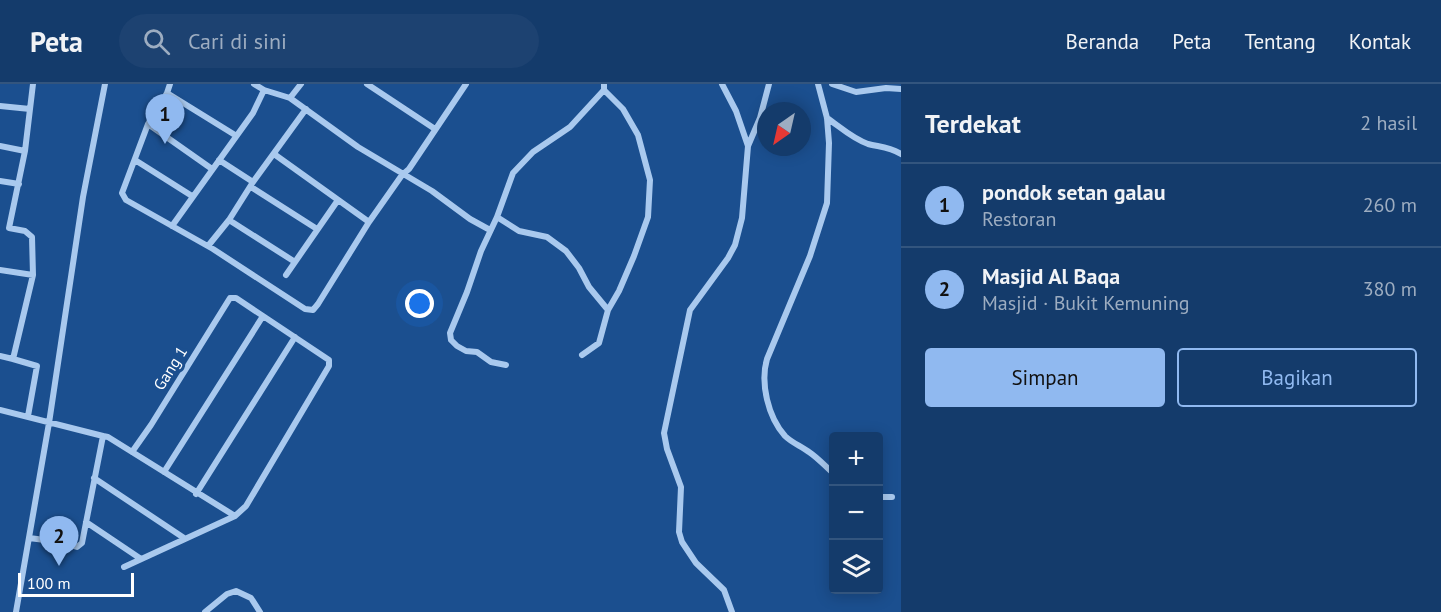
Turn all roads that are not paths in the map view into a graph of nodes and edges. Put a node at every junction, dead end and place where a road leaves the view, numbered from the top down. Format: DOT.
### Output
graph roads {
  1 [pos="33,84"];
  2 [pos="105,84"];
  3 [pos="170,84"];
  4 [pos="254,84"];
  5 [pos="301,84"];
  6 [pos="368,84"];
  7 [pos="466,84"];
  8 [pos="722,84"];
  9 [pos="769,84"];
  10 [pos="818,84"];
  11 [pos="832,84"];
  12 [pos="376,86"];
  13 [pos="604,87"];
  14 [pos="901,89"];
  15 [pos="264,90"];
  16 [pos="167,93"];
  17 [pos="290,98"];
  18 [pos="0,106"];
  19 [pos="30,109"];
  20 [pos="306,109"];
  21 [pos="827,118"];
  22 [pos="148,124"];
  23 [pos="435,129"];
  24 [pos="235,135"];
  25 [pos="0,146"];
  26 [pos="748,146"];
  27 [pos="25,151"];
  28 [pos="901,153"];
  29 [pos="274,154"];
  30 [pos="135,160"];
  31 [pos="219,160"];
  32 [pos="212,169"];
  33 [pos="402,175"];
  34 [pos="0,181"];
  35 [pos="19,184"];
  36 [pos="252,185"];
  37 [pos="192,196"];
  38 [pos="338,200"];
  39 [pos="497,217"];
  40 [pos="229,220"];
  41 [pos="369,222"];
  42 [pos="172,226"];
  43 [pos="0,227"];
  44 [pos="9,228"];
  45 [pos="317,229"];
  46 [pos="490,230"];
  47 [pos="208,246"];
  48 [pos="295,262"];
  49 [pos="0,270"];
  50 [pos="33,275"];
  51 [pos="286,275"];
  52 [pos="608,310"];
  53 [pos="263,316"];
  54 [pos="295,337"];
  55 [pos="582,355"];
  56 [pos="0,356"];
  57 [pos="13,360"];
  58 [pos="506,365"];
  59 [pos="0,410"];
  60 [pos="28,416"];
  61 [pos="49,423"];
  62 [pos="103,436"];
  63 [pos="132,452"];
  64 [pos="829,470"];
  65 [pos="164,472"];
  66 [pos="94,478"];
  67 [pos="196,494"];
  68 [pos="883,497"];
  69 [pos="892,498"];
  70 [pos="235,516"];
  71 [pos="86,522"];
  72 [pos="29,538"];
  73 [pos="184,538"];
  74 [pos="141,559"];
  75 [pos="124,567"];
  76 [pos="16,612"];
  77 [pos="205,612"];
  78 [pos="260,612"];
  79 [pos="732,612"];
  1 -- 19 [label="street"];
  2 -- 61 [label="street"];
  3 -- 16 [label="street"];
  4 -- 15 [label="street"];
  5 -- 17 [label="street"];
  6 -- 12 [label="street"];
  7 -- 23 [label="street"];
  8 -- 26 [label="street"];
  9 -- 26 [label="street"];
  10 -- 21 [label="street"];
  11 -- 14 [label="street"];
  12 -- 23 [label="street"];
  13 -- 39 [label="street"];
  13 -- 52 [label="street"];
  15 -- 17 [label="street"];
  15 -- 24 [label="street"];
  16 -- 22 [label="street"];
  16 -- 24 [label="street"];
  17 -- 20 [label="street"];
  18 -- 19 [label="street"];
  19 -- 27 [label="street"];
  20 -- 29 [label="street"];
  20 -- 33 [label="street"];
  21 -- 28 [label="street"];
  21 -- 64 [label="street"];
  22 -- 30 [label="street"];
  22 -- 32 [label="street"];
  23 -- 33 [label="street"];
  24 -- 31 [label="street"];
  25 -- 27 [label="street"];
  26 -- 79 [label="street"];
  27 -- 35 [label="street"];
  29 -- 36 [label="street"];
  29 -- 38 [label="street"];
  30 -- 37 [label="street"];
  30 -- 42 [label="street"];
  31 -- 32 [label="street"];
  31 -- 36 [label="street"];
  32 -- 37 [label="street"];
  33 -- 41 [label="street"];
  33 -- 46 [label="street"];
  34 -- 35 [label="street"];
  35 -- 44 [label="street"];
  36 -- 40 [label="street"];
  36 -- 45 [label="street"];
  37 -- 42 [label="street"];
  38 -- 41 [label="street"];
  38 -- 45 [label="street"];
  39 -- 46 [label="street"];
  39 -- 52 [label="street"];
  40 -- 47 [label="street"];
  40 -- 48 [label="street"];
  41 -- 47 [label="street"];
  42 -- 47 [label="street"];
  43 -- 44 [label="street"];
  44 -- 50 [label="street"];
  45 -- 48 [label="street"];
  46 -- 58 [label="street"];
  48 -- 51 [label="street"];
  49 -- 50 [label="street"];
  50 -- 57 [label="street"];
  52 -- 55 [label="street"];
  53 -- 54 [label="street"];
  53 -- 63 [label="street, Gang 1"];
  53 -- 65 [label="street"];
  54 -- 67 [label="street"];
  54 -- 70 [label="street"];
  56 -- 57 [label="street"];
  57 -- 60 [label="street"];
  59 -- 60 [label="street"];
  60 -- 61 [label="street"];
  61 -- 62 [label="street"];
  61 -- 72 [label="street"];
  62 -- 63 [label="street"];
  62 -- 66 [label="street"];
  63 -- 65 [label="street"];
  65 -- 67 [label="street"];
  66 -- 71 [label="street"];
  66 -- 73 [label="street"];
  67 -- 70 [label="street"];
  68 -- 69 [label="street"];
  70 -- 73 [label="street"];
  71 -- 72 [label="street"];
  71 -- 74 [label="street"];
  72 -- 76 [label="street"];
  73 -- 74 [label="street"];
  74 -- 75 [label="street"];
  77 -- 78 [label="street"];
}
